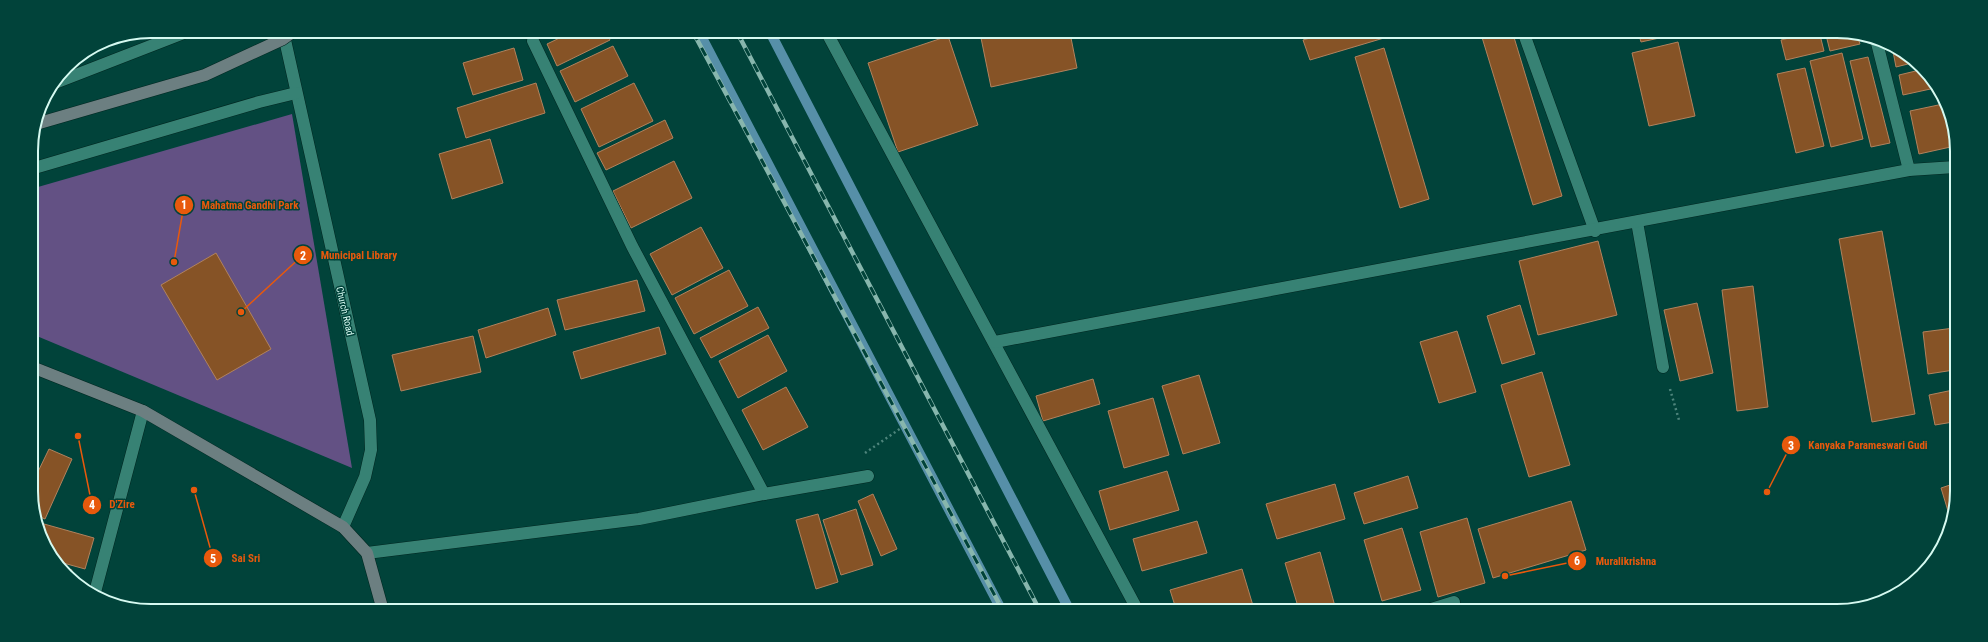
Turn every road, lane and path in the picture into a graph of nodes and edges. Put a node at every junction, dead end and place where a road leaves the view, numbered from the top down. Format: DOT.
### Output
graph roads {
  1 [pos="165,38"];
  2 [pos="284,38"];
  3 [pos="284,38"];
  4 [pos="830,38"];
  5 [pos="1525,38"];
  6 [pos="533,41"];
  7 [pos="1878,46"];
  8 [pos="64,79"];
  9 [pos="296,93"];
  10 [pos="42,122"];
  11 [pos="38,167"];
  12 [pos="1950,167"];
  13 [pos="1909,170"];
  14 [pos="1637,222"];
  15 [pos="1594,231"];
  16 [pos="994,342"];
  17 [pos="1663,367"];
  18 [pos="38,369"];
  19 [pos="143,411"];
  20 [pos="1679,420"];
  21 [pos="904,426"];
  22 [pos="868,476"];
  23 [pos="764,494"];
  24 [pos="343,528"];
  25 [pos="367,553"];
  26 [pos="96,589"];
  27 [pos="1454,602"];
  28 [pos="381,604"];
  29 [pos="1134,604"];
  30 [pos="1448,604"];
  1 -- 8 [label="street"];
  2 -- 9 [label="street, Church Road"];
  3 -- 10 [label="street, bridge"];
  4 -- 16 [label="street"];
  5 -- 15 [label="street"];
  6 -- 23 [label="street"];
  7 -- 13 [label="street"];
  9 -- 11 [label="street"];
  9 -- 24 [label="street, Church Road"];
  12 -- 13 [label="street"];
  13 -- 14 [label="street"];
  14 -- 15 [label="street"];
  14 -- 17 [label="street"];
  15 -- 16 [label="street"];
  16 -- 29 [label="street"];
  17 -- 20 [label="path"];
  18 -- 19 [label="street"];
  19 -- 24 [label="street"];
  19 -- 26 [label="street"];
  21 -- 22 [label="path"];
  22 -- 23 [label="street"];
  23 -- 25 [label="street"];
  24 -- 25 [label="street"];
  25 -- 28 [label="street"];
  27 -- 30 [label="street"];
}
